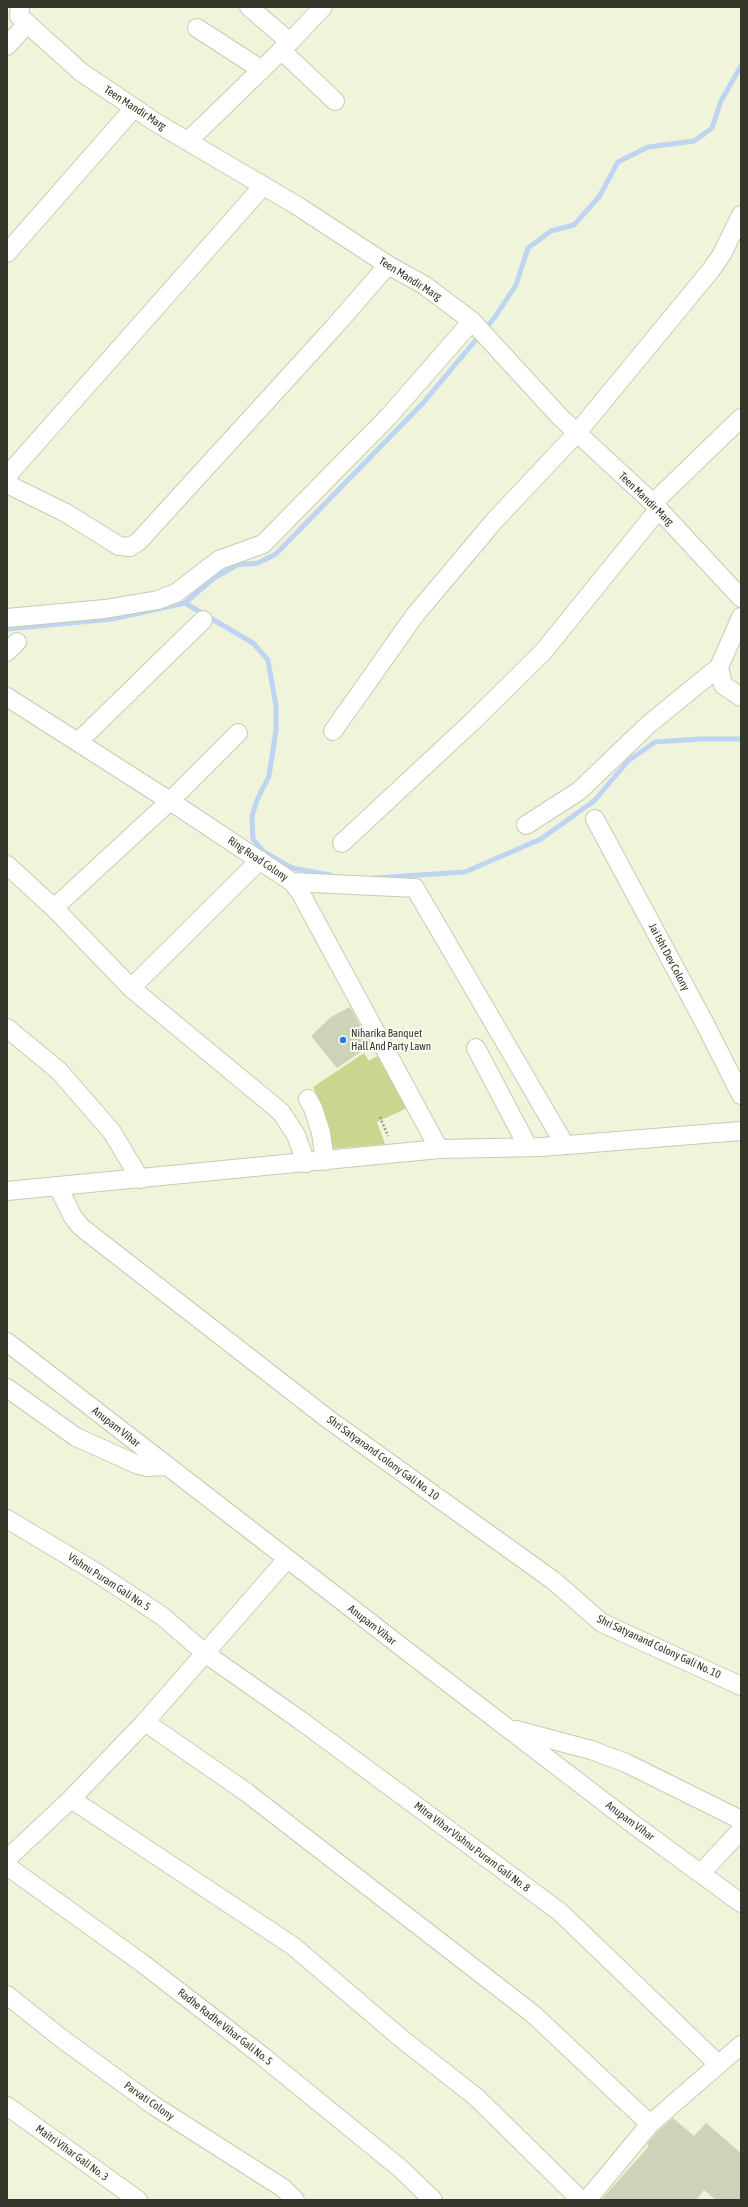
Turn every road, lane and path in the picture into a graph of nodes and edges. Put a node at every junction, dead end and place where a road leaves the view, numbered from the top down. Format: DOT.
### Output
graph roads {
  1 [pos="20,7"];
  2 [pos="249,7"];
  3 [pos="323,7"];
  4 [pos="27,24"];
  5 [pos="197,28"];
  6 [pos="7,46"];
  7 [pos="286,46"];
  8 [pos="262,70"];
  9 [pos="335,101"];
  10 [pos="134,108"];
  11 [pos="188,141"];
  12 [pos="263,186"];
  13 [pos="741,215"];
  14 [pos="7,252"];
  15 [pos="388,265"];
  16 [pos="478,327"];
  17 [pos="741,418"];
  18 [pos="576,434"];
  19 [pos="7,476"];
  20 [pos="7,484"];
  21 [pos="656,506"];
  22 [pos="741,598"];
  23 [pos="741,617"];
  24 [pos="7,618"];
  25 [pos="202,620"];
  26 [pos="719,666"];
  27 [pos="7,697"];
  28 [pos="741,697"];
  29 [pos="333,731"];
  30 [pos="238,733"];
  31 [pos="78,742"];
  32 [pos="170,801"];
  33 [pos="595,819"];
  34 [pos="526,825"];
  35 [pos="342,844"];
  36 [pos="260,860"];
  37 [pos="7,865"];
  38 [pos="292,882"];
  39 [pos="54,908"];
  40 [pos="131,988"];
  41 [pos="7,1028"];
  42 [pos="476,1048"];
  43 [pos="741,1095"];
  44 [pos="308,1099"];
  45 [pos="741,1131"];
  46 [pos="565,1145"];
  47 [pos="528,1147"];
  48 [pos="439,1149"];
  49 [pos="325,1161"];
  50 [pos="306,1163"];
  51 [pos="140,1179"];
  52 [pos="58,1187"];
  53 [pos="7,1191"];
  54 [pos="7,1342"];
  55 [pos="7,1388"];
  56 [pos="166,1466"];
  57 [pos="7,1519"];
  58 [pos="287,1559"];
  59 [pos="206,1654"];
  60 [pos="741,1686"];
  61 [pos="145,1722"];
  62 [pos="510,1728"];
  63 [pos="71,1799"];
  64 [pos="741,1820"];
  65 [pos="741,1830"];
  66 [pos="7,1859"];
  67 [pos="7,1866"];
  68 [pos="701,1873"];
  69 [pos="741,1903"];
  70 [pos="7,1995"];
  71 [pos="741,2046"];
  72 [pos="718,2064"];
  73 [pos="7,2106"];
  74 [pos="650,2124"];
  75 [pos="138,2200"];
  76 [pos="295,2200"];
  77 [pos="434,2200"];
  78 [pos="581,2200"];
  79 [pos="587,2200"];
  1 -- 4 [label="street"];
  2 -- 7 [label="street"];
  3 -- 7 [label="street"];
  4 -- 6 [label="street"];
  4 -- 10 [label="street, Teen Mandir Marg"];
  5 -- 8 [label="street"];
  7 -- 8 [label="street"];
  7 -- 9 [label="street"];
  8 -- 11 [label="street"];
  10 -- 11 [label="street, Teen Mandir Marg"];
  10 -- 14 [label="street"];
  11 -- 12 [label="street, Teen Mandir Marg"];
  12 -- 15 [label="street, Teen Mandir Marg"];
  12 -- 19 [label="street"];
  13 -- 18 [label="street"];
  15 -- 16 [label="street, Teen Mandir Marg"];
  15 -- 20 [label="street"];
  16 -- 18 [label="street, Teen Mandir Marg"];
  16 -- 24 [label="street"];
  17 -- 21 [label="street"];
  18 -- 21 [label="street, Teen Mandir Marg"];
  18 -- 29 [label="street"];
  21 -- 22 [label="street, Teen Mandir Marg"];
  21 -- 35 [label="street"];
  23 -- 26 [label="street"];
  25 -- 31 [label="street"];
  26 -- 28 [label="street"];
  26 -- 34 [label="street"];
  27 -- 31 [label="street, Ring Road Colony"];
  30 -- 32 [label="street"];
  31 -- 32 [label="street, Ring Road Colony"];
  32 -- 36 [label="street, Ring Road Colony"];
  32 -- 39 [label="street"];
  33 -- 43 [label="street, Jai Isht Dev Colony"];
  36 -- 38 [label="street, Ring Road Colony"];
  36 -- 40 [label="street"];
  37 -- 39 [label="street"];
  38 -- 46 [label="street"];
  38 -- 48 [label="street, Ring Road Colony"];
  39 -- 40 [label="street"];
  40 -- 50 [label="street"];
  41 -- 51 [label="street"];
  42 -- 47 [label="street"];
  44 -- 49 [label="street"];
  45 -- 46 [label="street"];
  46 -- 47 [label="street"];
  47 -- 48 [label="street"];
  48 -- 49 [label="street"];
  49 -- 50 [label="street"];
  50 -- 51 [label="street"];
  51 -- 52 [label="street"];
  52 -- 53 [label="street"];
  52 -- 60 [label="street, Shri Satyanand Colony Gali No. 10"];
  54 -- 56 [label="street, Anupam Vihar"];
  55 -- 56 [label="street"];
  56 -- 58 [label="street, Anupam Vihar"];
  57 -- 59 [label="street, Vishnu Puram Gali No. 5"];
  58 -- 59 [label="street"];
  58 -- 62 [label="street, Anupam Vihar"];
  59 -- 61 [label="street"];
  59 -- 72 [label="street, Mitra Vihar Vishnu Puram Gali No. 8"];
  61 -- 63 [label="street"];
  61 -- 74 [label="street"];
  62 -- 64 [label="street"];
  62 -- 68 [label="street, Anupam Vihar"];
  63 -- 66 [label="street"];
  63 -- 78 [label="street"];
  65 -- 68 [label="street"];
  67 -- 77 [label="street, Radhe Radhe Vihar Gali No. 5"];
  68 -- 69 [label="street, Anupam Vihar"];
  70 -- 76 [label="street, Parvati Colony"];
  71 -- 72 [label="street"];
  72 -- 74 [label="street"];
  73 -- 75 [label="street, Maitri Vihar Gali No. 3"];
  74 -- 79 [label="street"];
}
